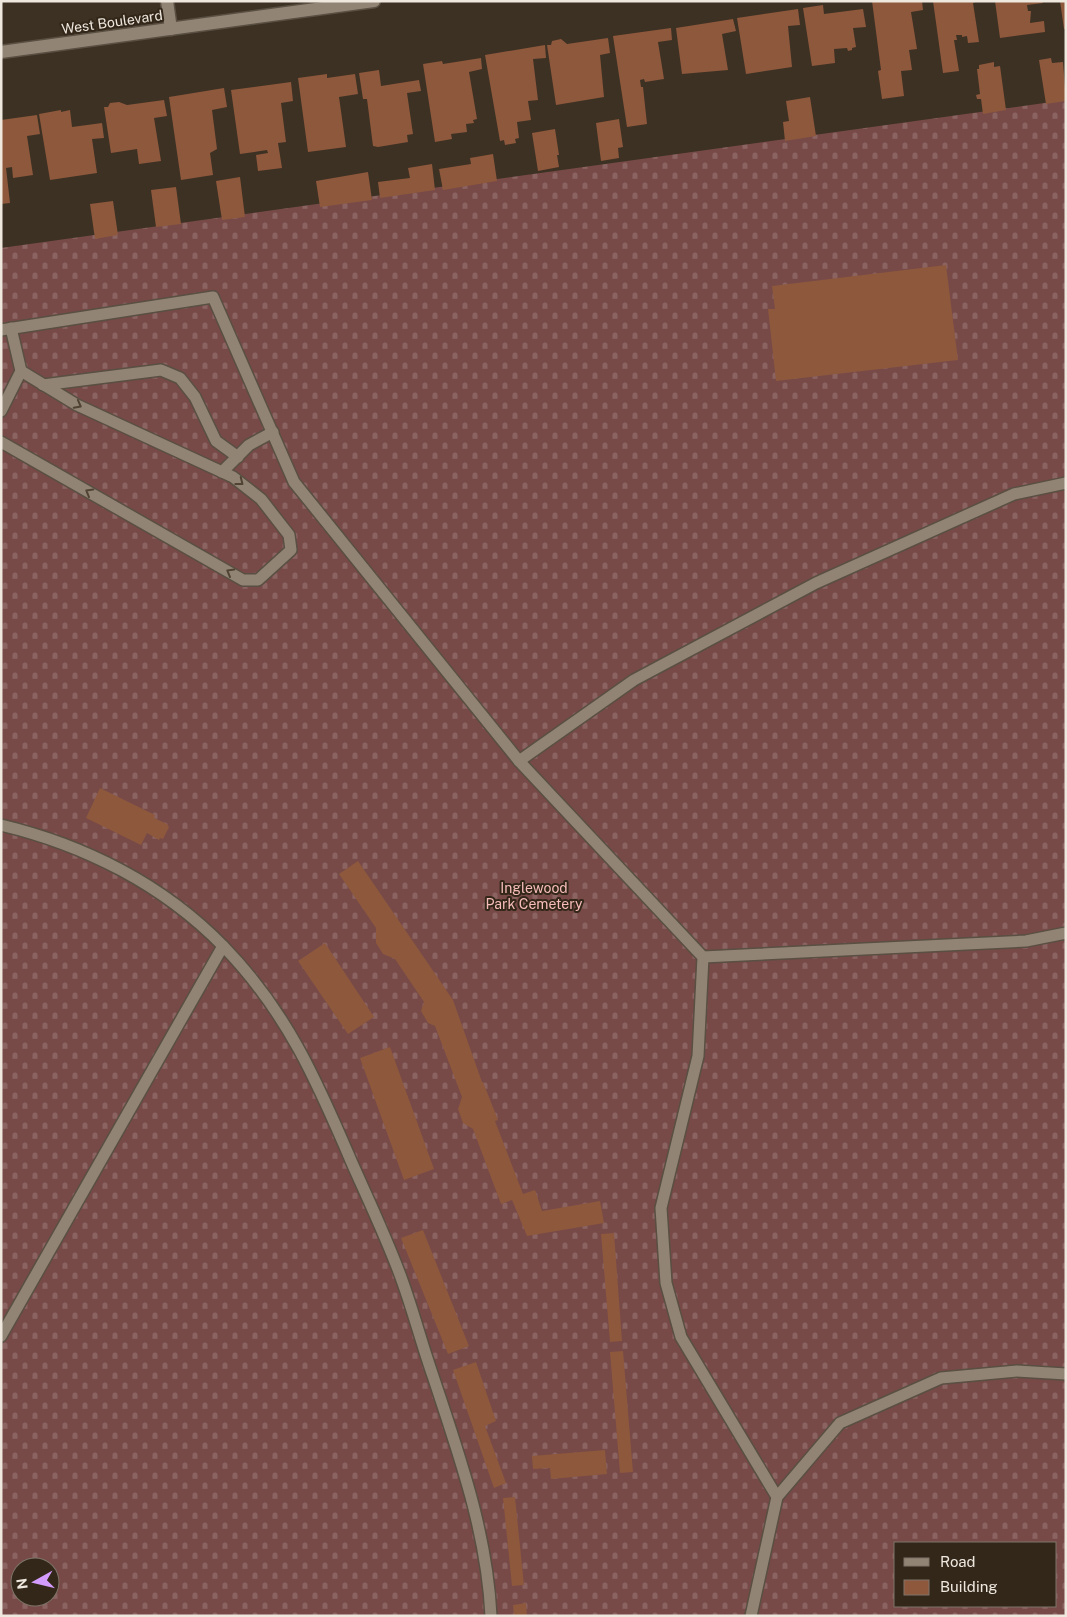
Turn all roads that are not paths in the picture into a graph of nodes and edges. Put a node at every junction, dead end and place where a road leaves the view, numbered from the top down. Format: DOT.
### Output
graph roads {
  1 [pos="167,1"];
  2 [pos="374,1"];
  3 [pos="171,29"];
  4 [pos="1,52"];
  5 [pos="6,329"];
  6 [pos="21,371"];
  7 [pos="43,385"];
  8 [pos="1,411"];
  9 [pos="272,432"];
  10 [pos="1,442"];
  11 [pos="238,457"];
  12 [pos="222,472"];
  13 [pos="1066,483"];
  14 [pos="519,761"];
  15 [pos="1,825"];
  16 [pos="1066,934"];
  17 [pos="223,946"];
  18 [pos="703,957"];
  19 [pos="1,1336"];
  20 [pos="1066,1374"];
  21 [pos="777,1497"];
  22 [pos="491,1616"];
  23 [pos="751,1616"];
  1 -- 3 [label="street"];
  2 -- 3 [label="street, West Boulevard"];
  3 -- 4 [label="street, West Boulevard"];
  5 -- 6 [label="lane"];
  5 -- 9 [label="lane"];
  6 -- 7 [label="lane"];
  6 -- 8 [label="lane"];
  7 -- 11 [label="lane"];
  7 -- 12 [label="lane, one-way"];
  9 -- 11 [label="lane"];
  9 -- 14 [label="lane"];
  12 -- 10 [label="lane, one-way"];
  11 -- 12 [label="lane"];
  13 -- 14 [label="lane"];
  14 -- 18 [label="lane"];
  15 -- 17 [label="lane"];
  16 -- 18 [label="lane"];
  17 -- 19 [label="lane"];
  17 -- 22 [label="lane"];
  18 -- 21 [label="lane"];
  20 -- 21 [label="lane"];
  21 -- 23 [label="lane"];
}
